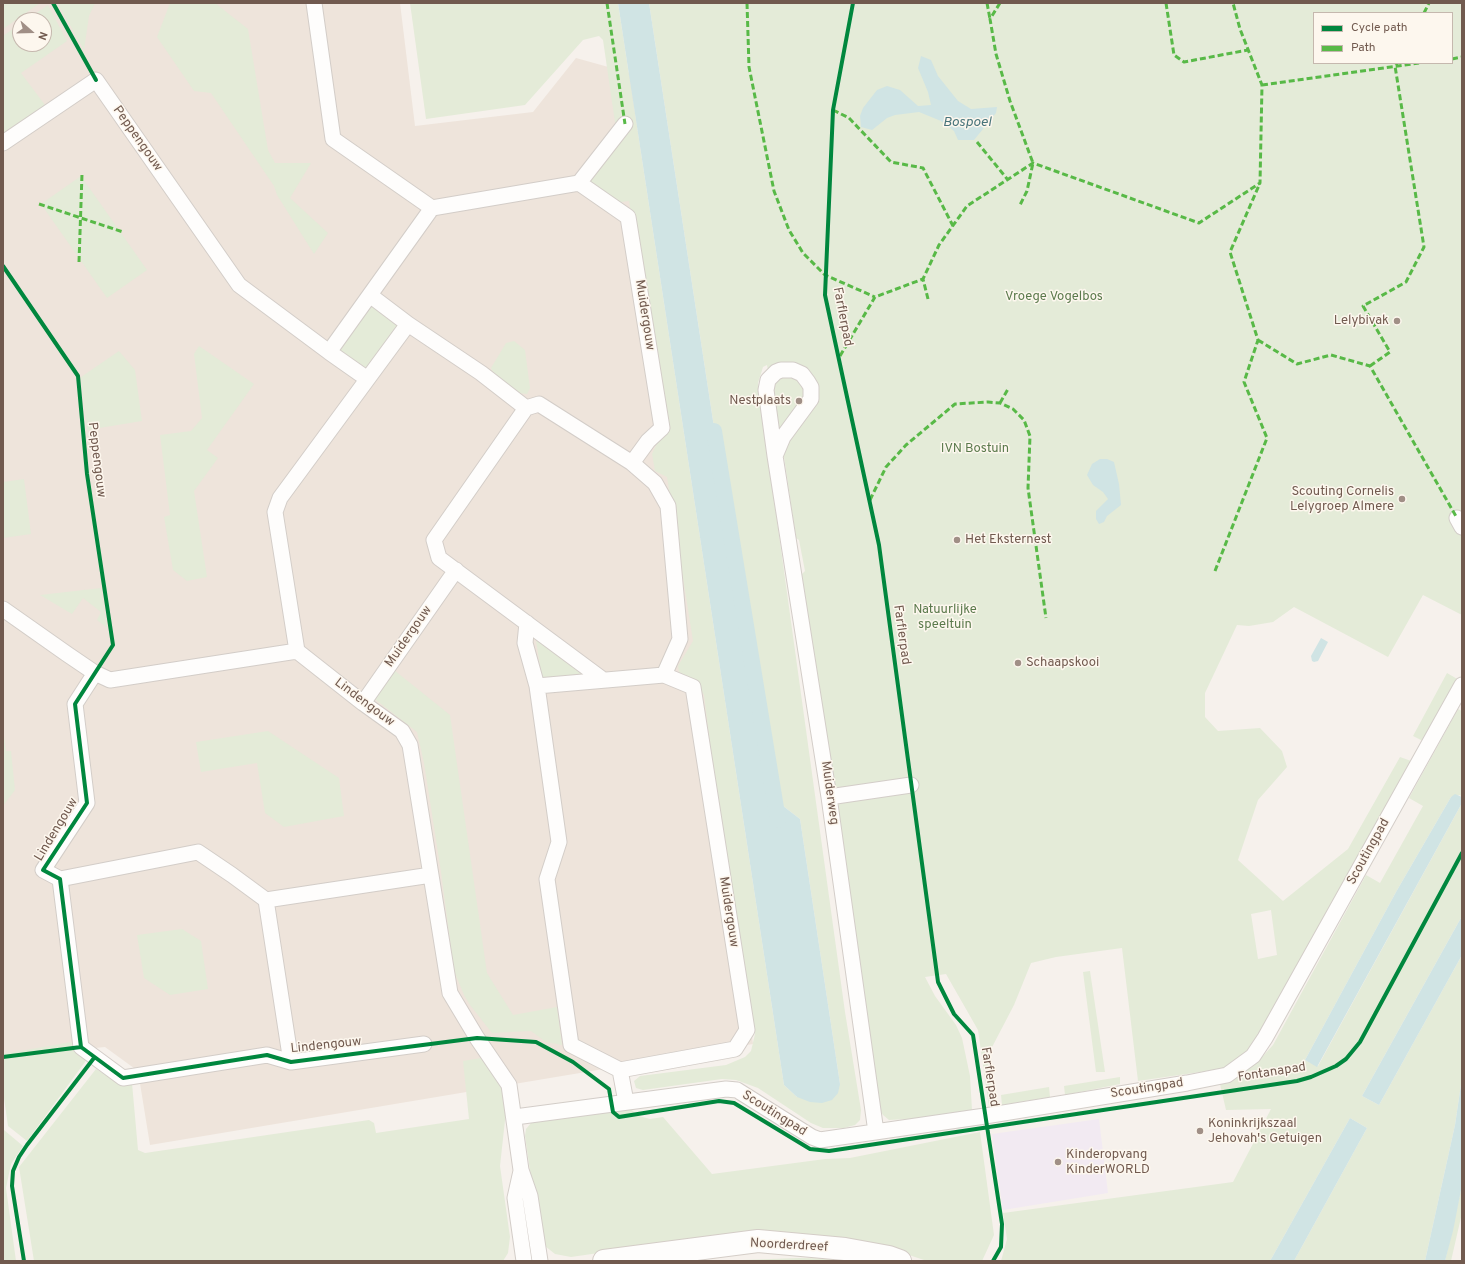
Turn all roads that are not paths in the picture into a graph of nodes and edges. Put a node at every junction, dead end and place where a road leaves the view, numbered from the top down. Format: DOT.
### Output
graph roads {
  1 [pos="314,3"];
  2 [pos="625,124"];
  3 [pos="3,143"];
  4 [pos="579,183"];
  5 [pos="432,208"];
  6 [pos="371,296"];
  7 [pos="408,324"];
  8 [pos="329,352"];
  9 [pos="366,378"];
  10 [pos="526,408"];
  11 [pos="776,456"];
  12 [pos="632,463"];
  13 [pos="456,570"];
  14 [pos="3,609"];
  15 [pos="527,623"];
  16 [pos="297,651"];
  17 [pos="95,673"];
  18 [pos="664,675"];
  19 [pos="602,679"];
  20 [pos="1462,685"];
  21 [pos="537,686"];
  22 [pos="363,703"];
  23 [pos="911,785"];
  24 [pos="829,797"];
  25 [pos="431,875"];
  26 [pos="60,879"];
  27 [pos="266,900"];
  28 [pos="424,1044"];
  29 [pos="291,1062"];
  30 [pos="620,1070"];
  31 [pos="626,1102"];
  32 [pos="515,1117"];
  33 [pos="876,1132"];
  34 [pos="521,1170"];
  35 [pos="524,1261"];
  36 [pos="540,1261"];
  37 [pos="604,1261"];
  38 [pos="900,1261"];
  1 -- 5 [label="street"];
  2 -- 4 [label="street"];
  3 -- 8 [label="street, Peppengouw"];
  4 -- 5 [label="street"];
  4 -- 12 [label="street, Muidergouw"];
  5 -- 6 [label="street"];
  6 -- 7 [label="street"];
  6 -- 8 [label="street"];
  7 -- 9 [label="street"];
  7 -- 10 [label="street"];
  8 -- 9 [label="street"];
  9 -- 16 [label="street"];
  10 -- 12 [label="street"];
  10 -- 13 [label="street"];
  11 -- 11 [label="street"];
  11 -- 24 [label="street, Muiderweg"];
  12 -- 18 [label="street"];
  13 -- 15 [label="street"];
  13 -- 22 [label="street, Muidergouw"];
  14 -- 17 [label="street"];
  15 -- 19 [label="street"];
  15 -- 21 [label="street"];
  16 -- 17 [label="street"];
  16 -- 22 [label="street, Lindengouw"];
  17 -- 26 [label="street, Lindengouw"];
  18 -- 19 [label="street, Muidergouw"];
  18 -- 30 [label="street, Muidergouw"];
  19 -- 21 [label="street, Muidergouw"];
  20 -- 33 [label="street, Scoutingpad"];
  21 -- 30 [label="street"];
  22 -- 25 [label="street, Lindengouw"];
  23 -- 24 [label="street"];
  24 -- 33 [label="street, Muiderweg"];
  25 -- 27 [label="street"];
  25 -- 32 [label="street, Lindengouw"];
  26 -- 27 [label="street"];
  26 -- 29 [label="street, Lindengouw"];
  27 -- 29 [label="street, Lindengouw"];
  28 -- 29 [label="street, Lindengouw"];
  30 -- 31 [label="street"];
  31 -- 32 [label="street"];
  31 -- 33 [label="street, Scoutingpad"];
  32 -- 34 [label="street, Lindengouw"];
  34 -- 35 [label="street, Lindengouw"];
  34 -- 36 [label="street, Lindengouw"];
  37 -- 38 [label="main road, Noorderdreef"];
}
